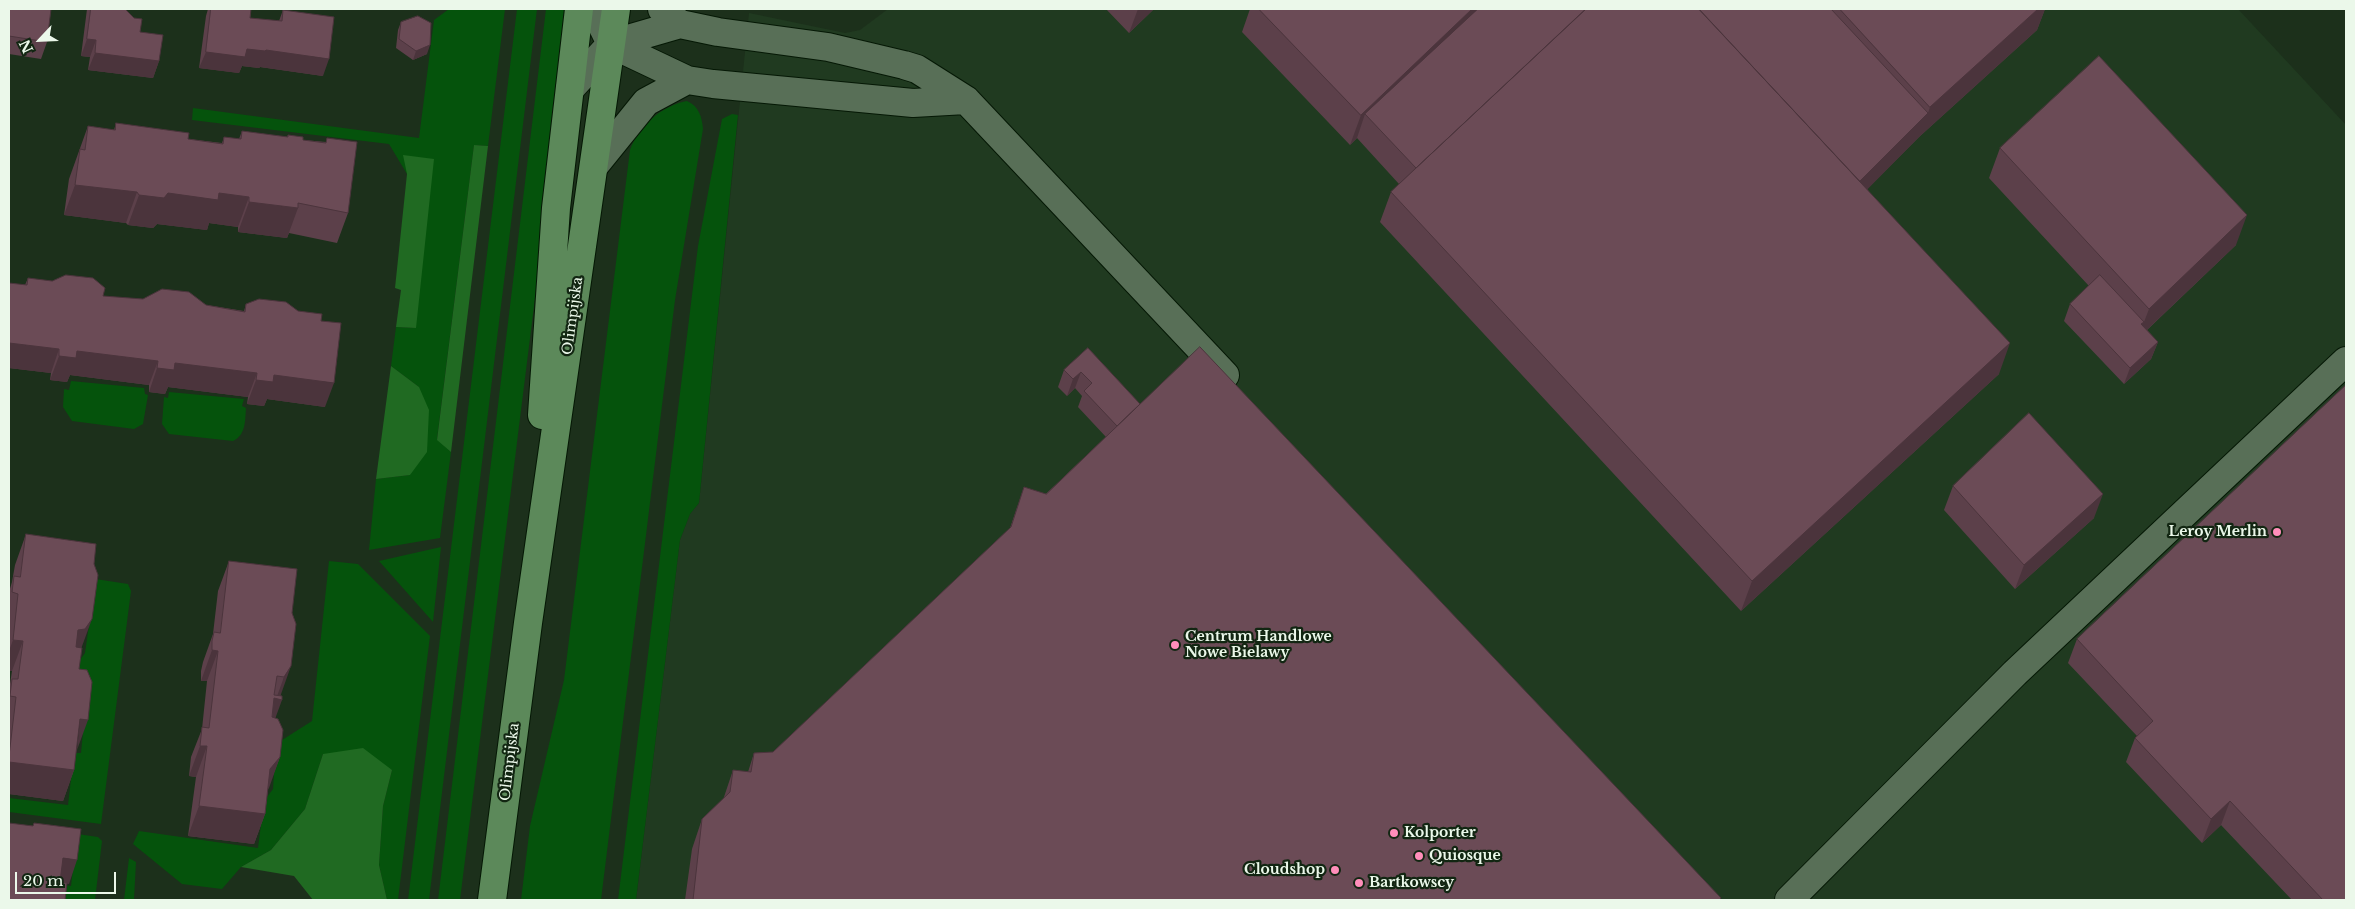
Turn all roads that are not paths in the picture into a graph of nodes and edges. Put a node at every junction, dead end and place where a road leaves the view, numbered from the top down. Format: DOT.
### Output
graph roads {
  1 [pos="579,9"];
  2 [pos="594,9"];
  3 [pos="616,9"];
  4 [pos="671,16"];
  5 [pos="611,44"];
  6 [pos="687,80"];
  7 [pos="570,89"];
  8 [pos="966,100"];
  9 [pos="595,164"];
  10 [pos="2346,361"];
  11 [pos="1240,391"];
  12 [pos="528,623"];
  13 [pos="492,900"];
  14 [pos="1789,900"];
  1 -- 7 [label="main road, Olimpijska"];
  2 -- 5 [label="street"];
  3 -- 5 [label="main road, Olimpijska"];
  4 -- 5 [label="street"];
  4 -- 8 [label="street"];
  5 -- 6 [label="street"];
  5 -- 7 [label="street"];
  5 -- 9 [label="main road, Olimpijska"];
  6 -- 8 [label="street"];
  6 -- 9 [label="street"];
  7 -- 12 [label="main road, Olimpijska"];
  8 -- 11 [label="street"];
  9 -- 12 [label="main road, Olimpijska"];
  10 -- 14 [label="street"];
  12 -- 13 [label="main road, Olimpijska"];
}
